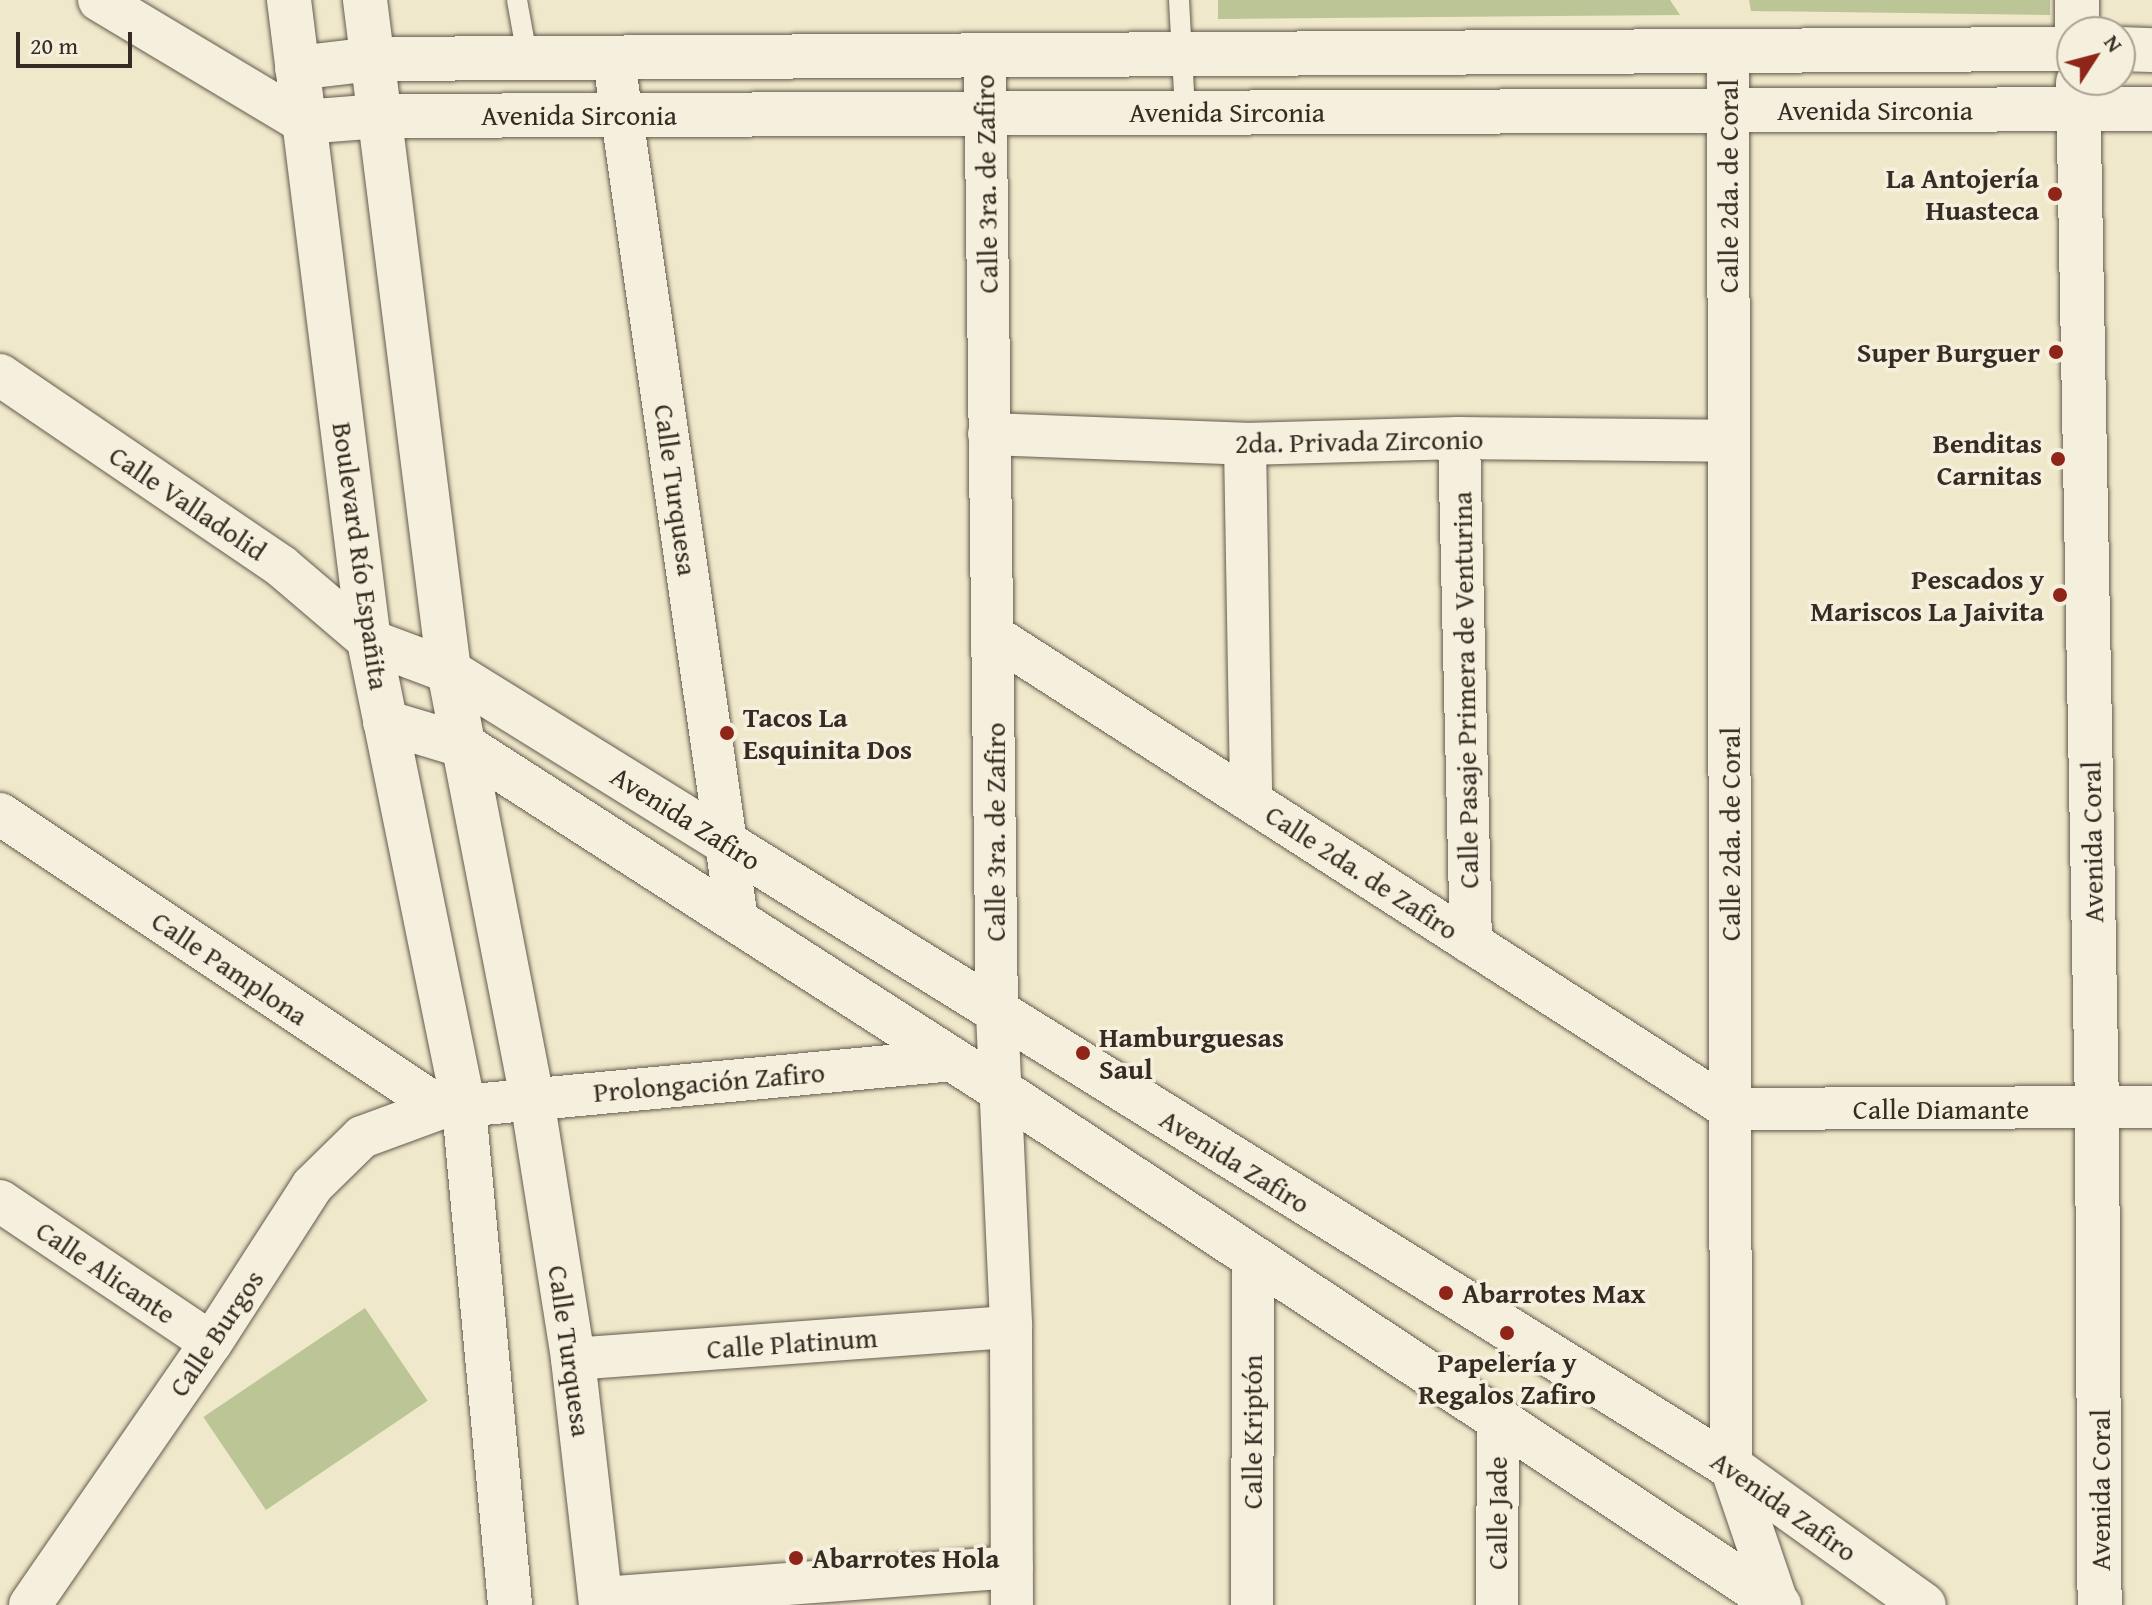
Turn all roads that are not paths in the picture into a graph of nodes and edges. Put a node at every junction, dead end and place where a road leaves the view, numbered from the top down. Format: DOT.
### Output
graph roads {
  1 [pos="99,0"];
  2 [pos="289,0"];
  3 [pos="365,0"];
  4 [pos="517,0"];
  5 [pos="1179,0"];
  6 [pos="2056,49"];
  7 [pos="1728,55"];
  8 [pos="1182,57"];
  9 [pos="372,59"];
  10 [pos="985,59"];
  11 [pos="528,61"];
  12 [pos="614,61"];
  13 [pos="297,68"];
  14 [pos="248,93"];
  15 [pos="2056,96"];
  16 [pos="2078,96"];
  17 [pos="2083,96"];
  18 [pos="2152,109"];
  19 [pos="1728,110"];
  20 [pos="1185,112"];
  21 [pos="984,113"];
  22 [pos="623,115"];
  23 [pos="380,116"];
  24 [pos="303,122"];
  25 [pos="0,375"];
  26 [pos="989,434"];
  27 [pos="1459,438"];
  28 [pos="1729,441"];
  29 [pos="1245,444"];
  30 [pos="994,636"];
  31 [pos="369,641"];
  32 [pos="449,671"];
  33 [pos="385,722"];
  34 [pos="465,746"];
  35 [pos="1251,800"];
  36 [pos="0,814"];
  37 [pos="726,843"];
  38 [pos="737,920"];
  39 [pos="1471,943"];
  40 [pos="997,1014"];
  41 [pos="954,1060"];
  42 [pos="1000,1090"];
  43 [pos="532,1099"];
  44 [pos="2152,1107"];
  45 [pos="452,1108"];
  46 [pos="2097,1108"];
  47 [pos="1730,1109"];
  48 [pos="0,1201"];
  49 [pos="1253,1259"];
  50 [pos="1011,1327"];
  51 [pos="211,1343"];
  52 [pos="573,1359"];
  53 [pos="1498,1421"];
  54 [pos="1731,1467"];
  55 [pos="1012,1586"];
  56 [pos="0,1592"];
  57 [pos="601,1602"];
  58 [pos="19,1605"];
  59 [pos="30,1605"];
  60 [pos="510,1605"];
  61 [pos="1252,1605"];
  62 [pos="1497,1605"];
  63 [pos="1778,1605"];
  64 [pos="1924,1605"];
  65 [pos="2100,1605"];
  1 -- 14 [label="street"];
  2 -- 13 [label="street, Boulevard Río Españita"];
  3 -- 9 [label="street"];
  4 -- 11 [label="lane"];
  5 -- 8 [label="lane"];
  6 -- 7 [label="street, Avenida Sirconia"];
  7 -- 8 [label="street, Avenida Sirconia"];
  7 -- 19 [label="street, Calle 2da. de Coral"];
  8 -- 10 [label="street, Avenida Sirconia"];
  8 -- 20 [label="lane"];
  9 -- 11 [label="street, Avenida Sirconia"];
  9 -- 13 [label="street, Avenida Sirconia"];
  9 -- 23 [label="street"];
  10 -- 12 [label="street, Avenida Sirconia"];
  10 -- 21 [label="street, Calle 3ra. de Zafiro"];
  11 -- 12 [label="street, Avenida Sirconia"];
  12 -- 22 [label="street, Calle Turquesa"];
  13 -- 14 [label="street"];
  13 -- 24 [label="street, Boulevard Río Españita"];
  14 -- 24 [label="street"];
  15 -- 19 [label="street, Avenida Sirconia"];
  16 -- 46 [label="street, Avenida Coral"];
  17 -- 18 [label="street, Avenida Sirconia"];
  19 -- 20 [label="street, Avenida Sirconia"];
  19 -- 28 [label="street, Calle 2da. de Coral"];
  20 -- 21 [label="street, Avenida Sirconia"];
  21 -- 22 [label="street, Avenida Sirconia"];
  21 -- 26 [label="street, Calle 3ra. de Zafiro"];
  22 -- 23 [label="street, Avenida Sirconia"];
  22 -- 37 [label="street, Calle Turquesa"];
  23 -- 24 [label="street, Avenida Sirconia"];
  23 -- 32 [label="street"];
  24 -- 31 [label="street, Boulevard Río Españita"];
  25 -- 31 [label="street, Calle Valladolid"];
  26 -- 29 [label="street, 2da. Privada Zirconio"];
  26 -- 30 [label="street, Calle 3ra. de Zafiro"];
  27 -- 28 [label="street, 2da. Privada Zirconio"];
  27 -- 29 [label="street, 2da. Privada Zirconio"];
  27 -- 39 [label="street, Calle Pasaje Primera de Venturina"];
  28 -- 47 [label="street, Calle 2da. de Coral"];
  29 -- 35 [label="street"];
  30 -- 35 [label="street, Calle 2da. de Zafiro"];
  30 -- 40 [label="street, Calle 3ra. de Zafiro"];
  31 -- 32 [label="street, Avenida Zafiro"];
  31 -- 33 [label="street, Boulevard Río Españita"];
  32 -- 34 [label="street"];
  32 -- 37 [label="street, Avenida Zafiro"];
  33 -- 34 [label="street, Avenida Zafiro"];
  33 -- 45 [label="street, Boulevard Río Españita"];
  34 -- 38 [label="street, Avenida Zafiro"];
  34 -- 43 [label="street"];
  35 -- 39 [label="street, Calle 2da. de Zafiro"];
  36 -- 45 [label="street, Calle Pamplona"];
  37 -- 38 [label="street, Calle Turquesa"];
  37 -- 40 [label="street, Avenida Zafiro"];
  38 -- 41 [label="street, Avenida Zafiro"];
  39 -- 47 [label="street, Calle 2da. de Zafiro"];
  40 -- 42 [label="street, Calle 3ra. de Zafiro"];
  40 -- 54 [label="street, Avenida Zafiro"];
  41 -- 42 [label="street, Avenida Zafiro"];
  41 -- 43 [label="street, Prolongación Zafiro"];
  42 -- 49 [label="street, Avenida Zafiro"];
  42 -- 50 [label="street, Calle 3ra. de Zafiro"];
  43 -- 45 [label="street, Prolongación Zafiro"];
  43 -- 52 [label="street, Calle Turquesa"];
  44 -- 46 [label="street, Calle Diamante"];
  45 -- 51 [label="street, Calle Burgos"];
  45 -- 60 [label="street"];
  46 -- 47 [label="street, Calle Diamante"];
  46 -- 65 [label="street, Avenida Coral"];
  47 -- 54 [label="street, Calle 2da. de Coral"];
  48 -- 51 [label="street, Calle Alicante"];
  49 -- 53 [label="street, Avenida Zafiro"];
  49 -- 61 [label="street, Calle Kriptón"];
  50 -- 52 [label="street, Calle Platinum"];
  50 -- 55 [label="street, Calle 3ra. de Zafiro"];
  51 -- 59 [label="street, Calle Burgos"];
  52 -- 57 [label="street, Calle Turquesa"];
  53 -- 62 [label="street, Calle Jade"];
  53 -- 63 [label="street, Avenida Zafiro"];
  54 -- 63 [label="street, Calle 2da. de Coral"];
  54 -- 64 [label="street, Avenida Zafiro"];
  55 -- 57 [label="street"];
  56 -- 58 [label="street"];
}
